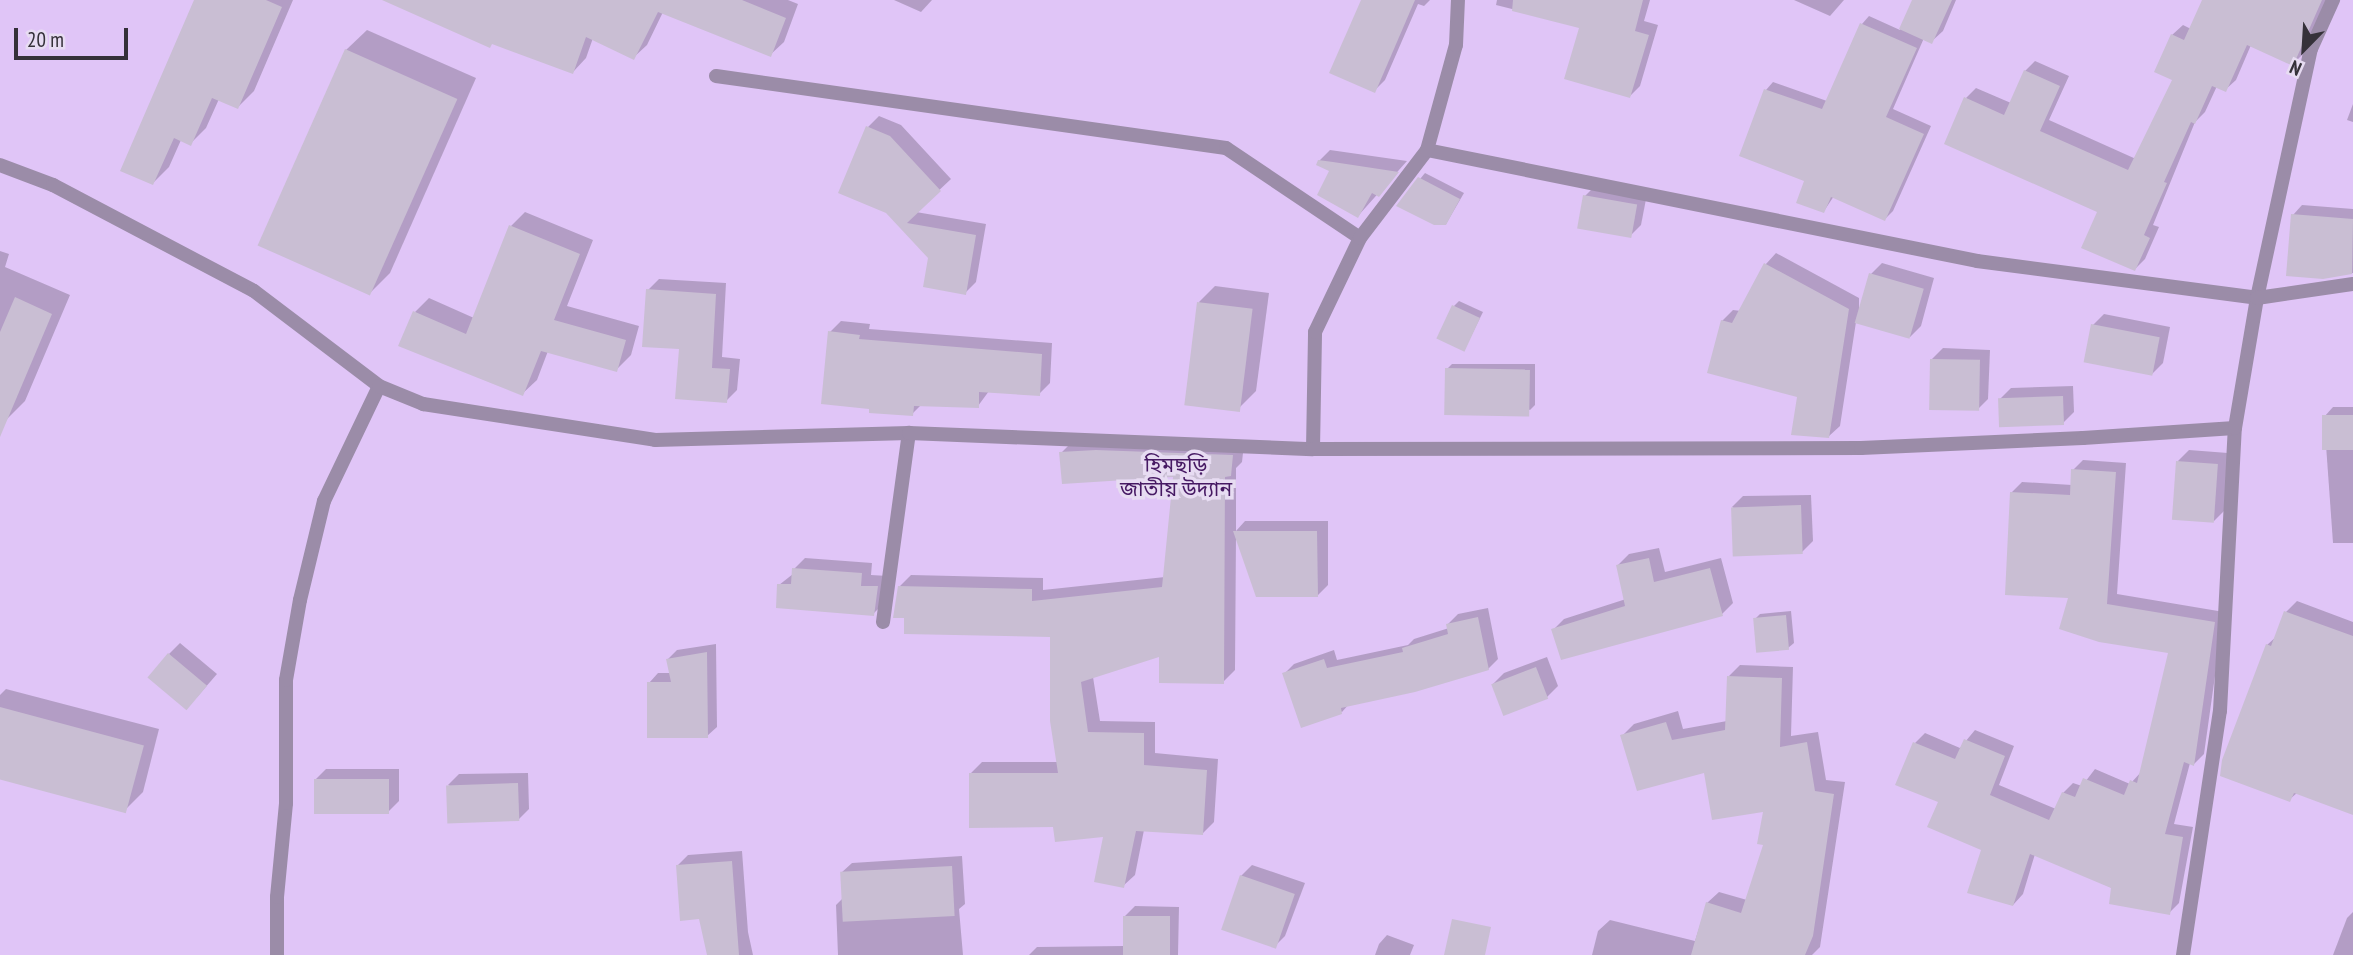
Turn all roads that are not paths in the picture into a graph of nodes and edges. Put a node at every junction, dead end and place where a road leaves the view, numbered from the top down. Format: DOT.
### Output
graph roads {
  1 [pos="1458,0"];
  2 [pos="2333,0"];
  3 [pos="716,76"];
  4 [pos="1427,150"];
  5 [pos="0,165"];
  6 [pos="1360,238"];
  7 [pos="2353,284"];
  8 [pos="2257,298"];
  9 [pos="379,386"];
  10 [pos="2235,428"];
  11 [pos="909,433"];
  12 [pos="1313,449"];
  13 [pos="883,622"];
  14 [pos="276,955"];
  15 [pos="2182,955"];
  1 -- 4 [label="street"];
  2 -- 8 [label="street"];
  3 -- 6 [label="street"];
  4 -- 6 [label="street"];
  4 -- 8 [label="street"];
  5 -- 9 [label="street"];
  6 -- 12 [label="street"];
  7 -- 8 [label="street"];
  8 -- 10 [label="street"];
  9 -- 11 [label="street"];
  9 -- 14 [label="street"];
  10 -- 12 [label="street"];
  10 -- 15 [label="street"];
  11 -- 12 [label="street"];
  11 -- 13 [label="street"];
}
